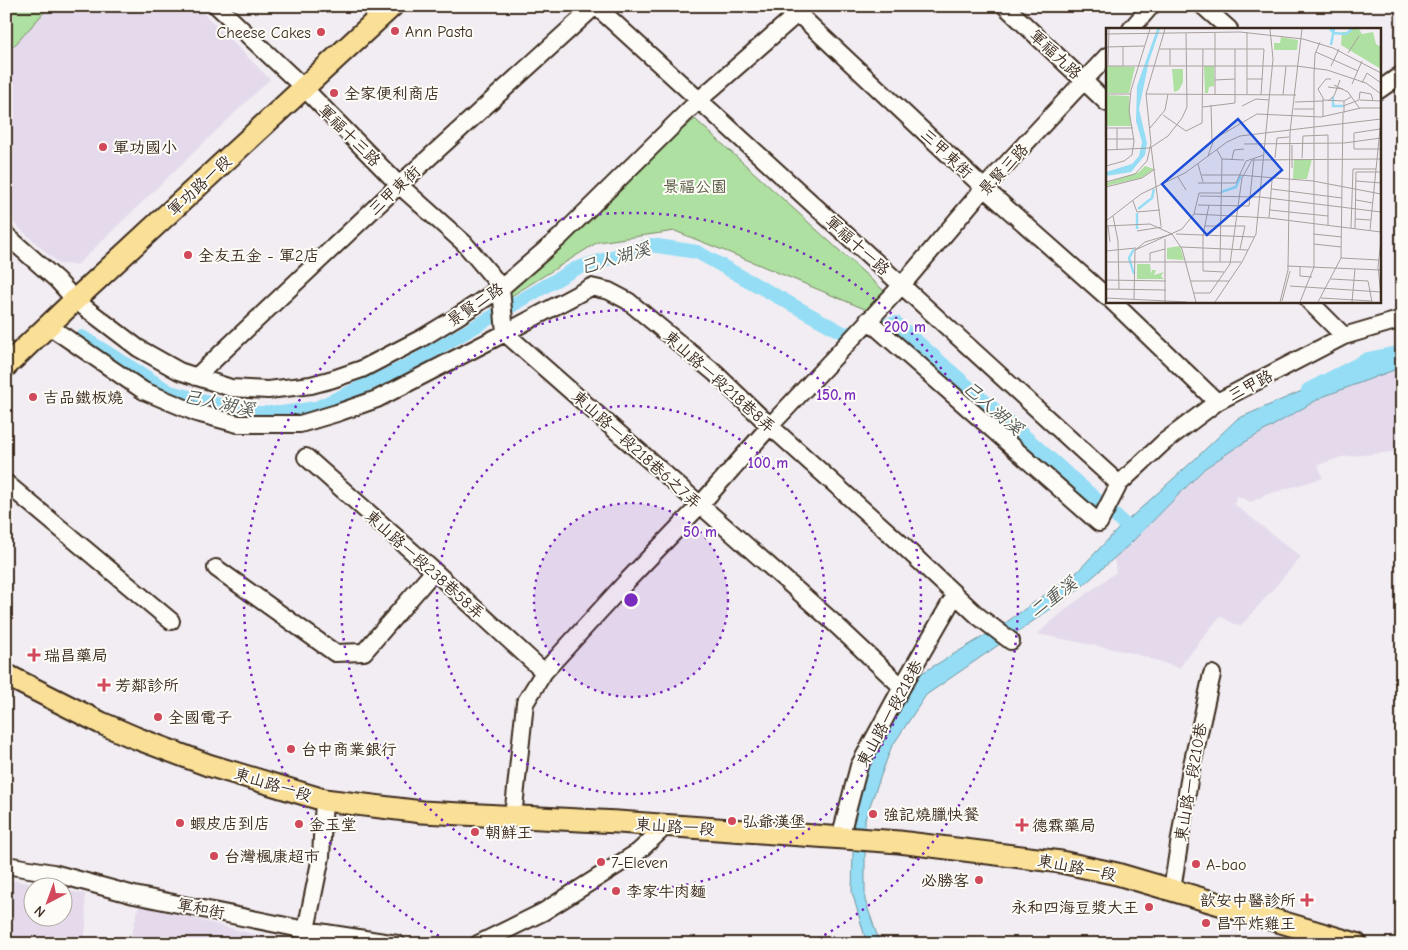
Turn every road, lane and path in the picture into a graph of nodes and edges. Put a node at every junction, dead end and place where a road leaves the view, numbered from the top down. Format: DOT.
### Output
graph roads {
  1 [pos="217,6"];
  2 [pos="392,6"];
  3 [pos="596,6"];
  4 [pos="1005,6"];
  5 [pos="1152,6"];
  6 [pos="1203,6"];
  7 [pos="798,9"];
  8 [pos="1132,28"];
  9 [pos="1228,28"];
  10 [pos="1106,57"];
  11 [pos="1402,74"];
  12 [pos="1085,81"];
  13 [pos="304,88"];
  14 [pos="1380,89"];
  15 [pos="699,100"];
  16 [pos="1106,102"];
  17 [pos="400,185"];
  18 [pos="984,188"];
  19 [pos="6,235"];
  20 [pos="902,285"];
  21 [pos="501,288"];
  22 [pos="1106,295"];
  23 [pos="75,300"];
  24 [pos="1113,302"];
  25 [pos="1310,302"];
  26 [pos="1402,319"];
  27 [pos="868,320"];
  28 [pos="49,326"];
  29 [pos="505,333"];
  30 [pos="1344,336"];
  31 [pos="6,366"];
  32 [pos="196,377"];
  33 [pos="1218,402"];
  34 [pos="770,426"];
  35 [pos="306,457"];
  36 [pos="6,483"];
  37 [pos="1119,484"];
  38 [pos="700,505"];
  39 [pos="216,568"];
  40 [pos="434,572"];
  41 [pos="955,595"];
  42 [pos="171,621"];
  43 [pos="1011,641"];
  44 [pos="544,672"];
  45 [pos="1212,674"];
  46 [pos="6,675"];
  47 [pos="902,687"];
  48 [pos="324,800"];
  49 [pos="513,817"];
  50 [pos="667,825"];
  51 [pos="840,838"];
  52 [pos="6,865"];
  53 [pos="1172,890"];
  54 [pos="306,930"];
  55 [pos="397,944"];
  56 [pos="478,944"];
  57 [pos="1356,944"];
  1 -- 13 [label="street, 軍福十三路"];
  2 -- 13 [label="main road, 軍功路一段"];
  3 -- 15 [label="street, 軍福十一路"];
  3 -- 17 [label="street, 三甲東街"];
  4 -- 12 [label="street, 軍福九路"];
  5 -- 8 [label="street"];
  6 -- 9 [label="street"];
  7 -- 15 [label="street, 景賢二路"];
  7 -- 18 [label="street, 三甲東街"];
  10 -- 12 [label="street, 景賢三路"];
  11 -- 14 [label="street"];
  12 -- 16 [label="street, 軍福九路"];
  12 -- 18 [label="street, 景賢三路"];
  13 -- 17 [label="street, 軍福十三路"];
  13 -- 23 [label="main road, 軍功路一段"];
  15 -- 20 [label="street, 軍福十一路"];
  15 -- 21 [label="street, 景賢二路"];
  17 -- 21 [label="street, 軍福十三路"];
  17 -- 32 [label="street, 三甲東街"];
  18 -- 20 [label="street, 景賢三路"];
  18 -- 22 [label="street, 三甲東街"];
  19 -- 23 [label="street, 景賢二路"];
  20 -- 27 [label="street, 景賢三路"];
  20 -- 37 [label="street, 軍福十一路"];
  21 -- 29 [label="street"];
  21 -- 32 [label="street, 景賢二路"];
  23 -- 28 [label="main road, 軍功路一段"];
  23 -- 32 [label="street, 景賢二路"];
  24 -- 33 [label="street"];
  25 -- 30 [label="street"];
  26 -- 30 [label="street, 三甲路"];
  27 -- 34 [label="street, 景賢三路"];
  27 -- 37 [label="street, 三甲路"];
  28 -- 29 [label="street, 東山路一段218巷8弄"];
  28 -- 31 [label="main road, 軍功路一段"];
  29 -- 34 [label="street, 東山路一段218巷8弄"];
  29 -- 38 [label="street, 東山路一段218巷6之7弄"];
  30 -- 33 [label="street, 三甲路"];
  33 -- 37 [label="street, 三甲路"];
  34 -- 38 [label="street, 景賢三路"];
  34 -- 41 [label="street, 東山路一段218巷8弄"];
  35 -- 40 [label="street, 東山路一段238巷58弄"];
  36 -- 42 [label="street"];
  38 -- 44 [label="street, 景賢三路"];
  38 -- 47 [label="street, 東山路一段218巷6之7弄"];
  39 -- 40 [label="street"];
  40 -- 44 [label="street, 東山路一段238巷58弄"];
  41 -- 43 [label="street, 東山路一段218巷8弄"];
  41 -- 47 [label="street, 東山路一段218巷"];
  44 -- 49 [label="street, 景賢三路"];
  45 -- 53 [label="street, 東山路一段210巷"];
  46 -- 48 [label="main road, 東山路一段"];
  47 -- 51 [label="street, 東山路一段218巷"];
  48 -- 49 [label="main road, 東山路一段"];
  48 -- 54 [label="street"];
  49 -- 50 [label="main road, 東山路一段"];
  50 -- 51 [label="main road, 東山路一段"];
  50 -- 56 [label="street"];
  51 -- 53 [label="main road, 東山路一段"];
  52 -- 54 [label="street, 軍和街"];
  53 -- 57 [label="main road, 東山路一段"];
  54 -- 55 [label="street, 軍和街"];
}
